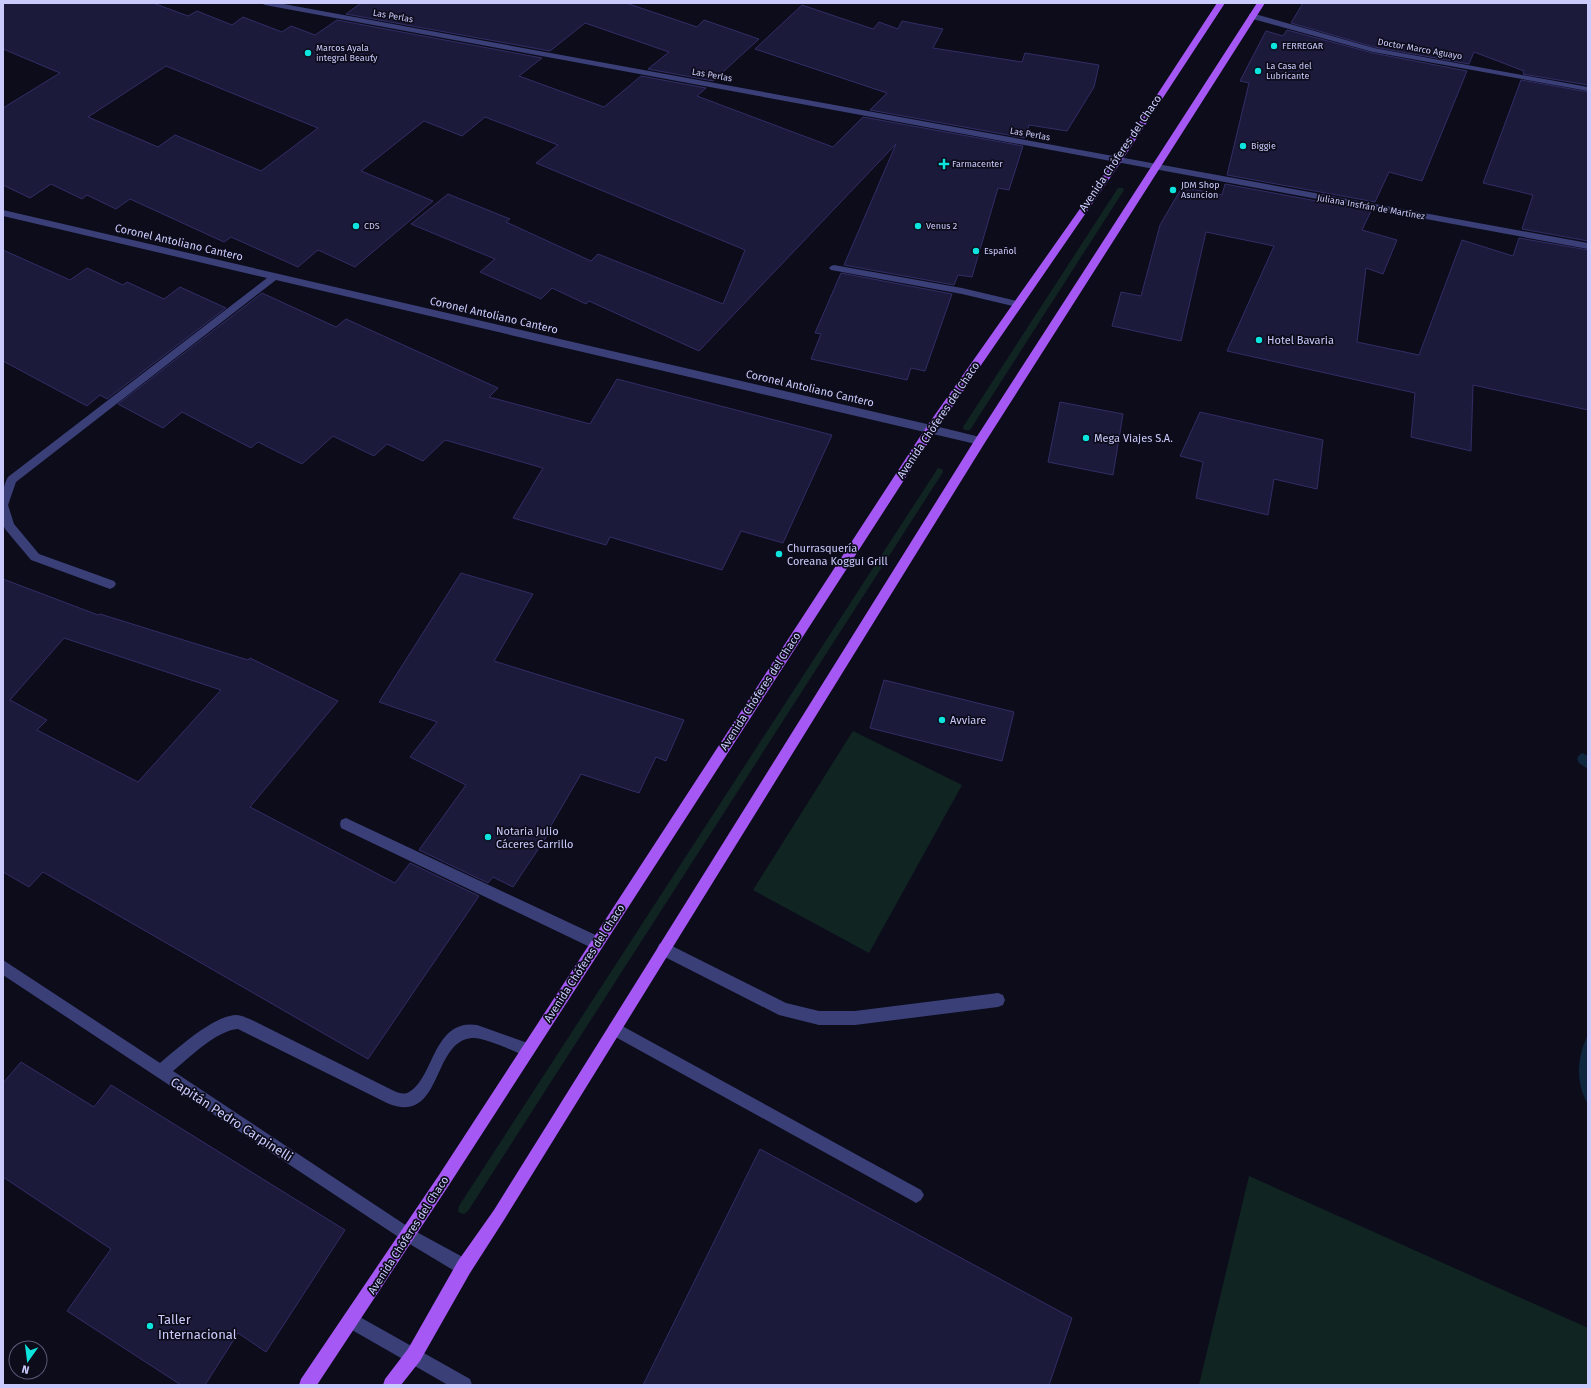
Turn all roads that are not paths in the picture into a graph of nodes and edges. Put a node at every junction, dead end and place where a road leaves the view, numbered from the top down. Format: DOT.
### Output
graph roads {
  1 [pos="265,3"];
  2 [pos="1221,3"];
  3 [pos="1260,3"];
  4 [pos="1252,16"];
  5 [pos="1588,89"];
  6 [pos="1118,160"];
  7 [pos="1155,166"];
  8 [pos="3,213"];
  9 [pos="1588,246"];
  10 [pos="834,268"];
  11 [pos="275,276"];
  12 [pos="1017,304"];
  13 [pos="931,429"];
  14 [pos="980,442"];
  15 [pos="3,505"];
  16 [pos="110,584"];
  17 [pos="346,824"];
  18 [pos="597,943"];
  19 [pos="664,949"];
  20 [pos="3,967"];
  21 [pos="998,1000"];
  22 [pos="615,1029"];
  23 [pos="528,1050"];
  24 [pos="160,1072"];
  25 [pos="916,1194"];
  26 [pos="408,1235"];
  27 [pos="464,1268"];
  28 [pos="352,1320"];
  29 [pos="414,1355"];
  30 [pos="308,1385"];
  31 [pos="391,1385"];
  32 [pos="464,1385"];
  1 -- 6 [label="street, Las Perlas"];
  2 -- 6 [label="main road, Avenida Chóferes del Chaco"];
  3 -- 4 [label="main road"];
  4 -- 5 [label="street, Doctor Marco Aguayo"];
  4 -- 7 [label="main road"];
  6 -- 7 [label="street, Las Perlas"];
  6 -- 12 [label="main road, Avenida Chóferes del Chaco"];
  7 -- 9 [label="street, Juliana Insfrán de Martínez"];
  7 -- 14 [label="main road"];
  8 -- 11 [label="street, Coronel Antoliano Cantero"];
  10 -- 12 [label="street"];
  11 -- 13 [label="street, Coronel Antoliano Cantero"];
  11 -- 15 [label="street"];
  12 -- 13 [label="main road, Avenida Chóferes del Chaco"];
  13 -- 14 [label="street, Coronel Antoliano Cantero"];
  13 -- 18 [label="main road, Avenida Chóferes del Chaco"];
  14 -- 19 [label="main road"];
  15 -- 16 [label="street"];
  17 -- 18 [label="street"];
  18 -- 23 [label="main road, Avenida Chóferes del Chaco"];
  19 -- 21 [label="street"];
  19 -- 22 [label="main road"];
  20 -- 24 [label="street, Capitán Pedro Carpinelli"];
  22 -- 25 [label="street"];
  22 -- 27 [label="main road"];
  23 -- 24 [label="street"];
  23 -- 26 [label="main road, Avenida Chóferes del Chaco"];
  24 -- 26 [label="street, Capitán Pedro Carpinelli"];
  26 -- 27 [label="street, Capitán Pedro Carpinelli"];
  26 -- 28 [label="main road, Avenida Chóferes del Chaco"];
  27 -- 29 [label="main road"];
  28 -- 29 [label="street"];
  28 -- 30 [label="main road, Avenida Chóferes del Chaco"];
  29 -- 31 [label="main road"];
  29 -- 32 [label="street"];
}
